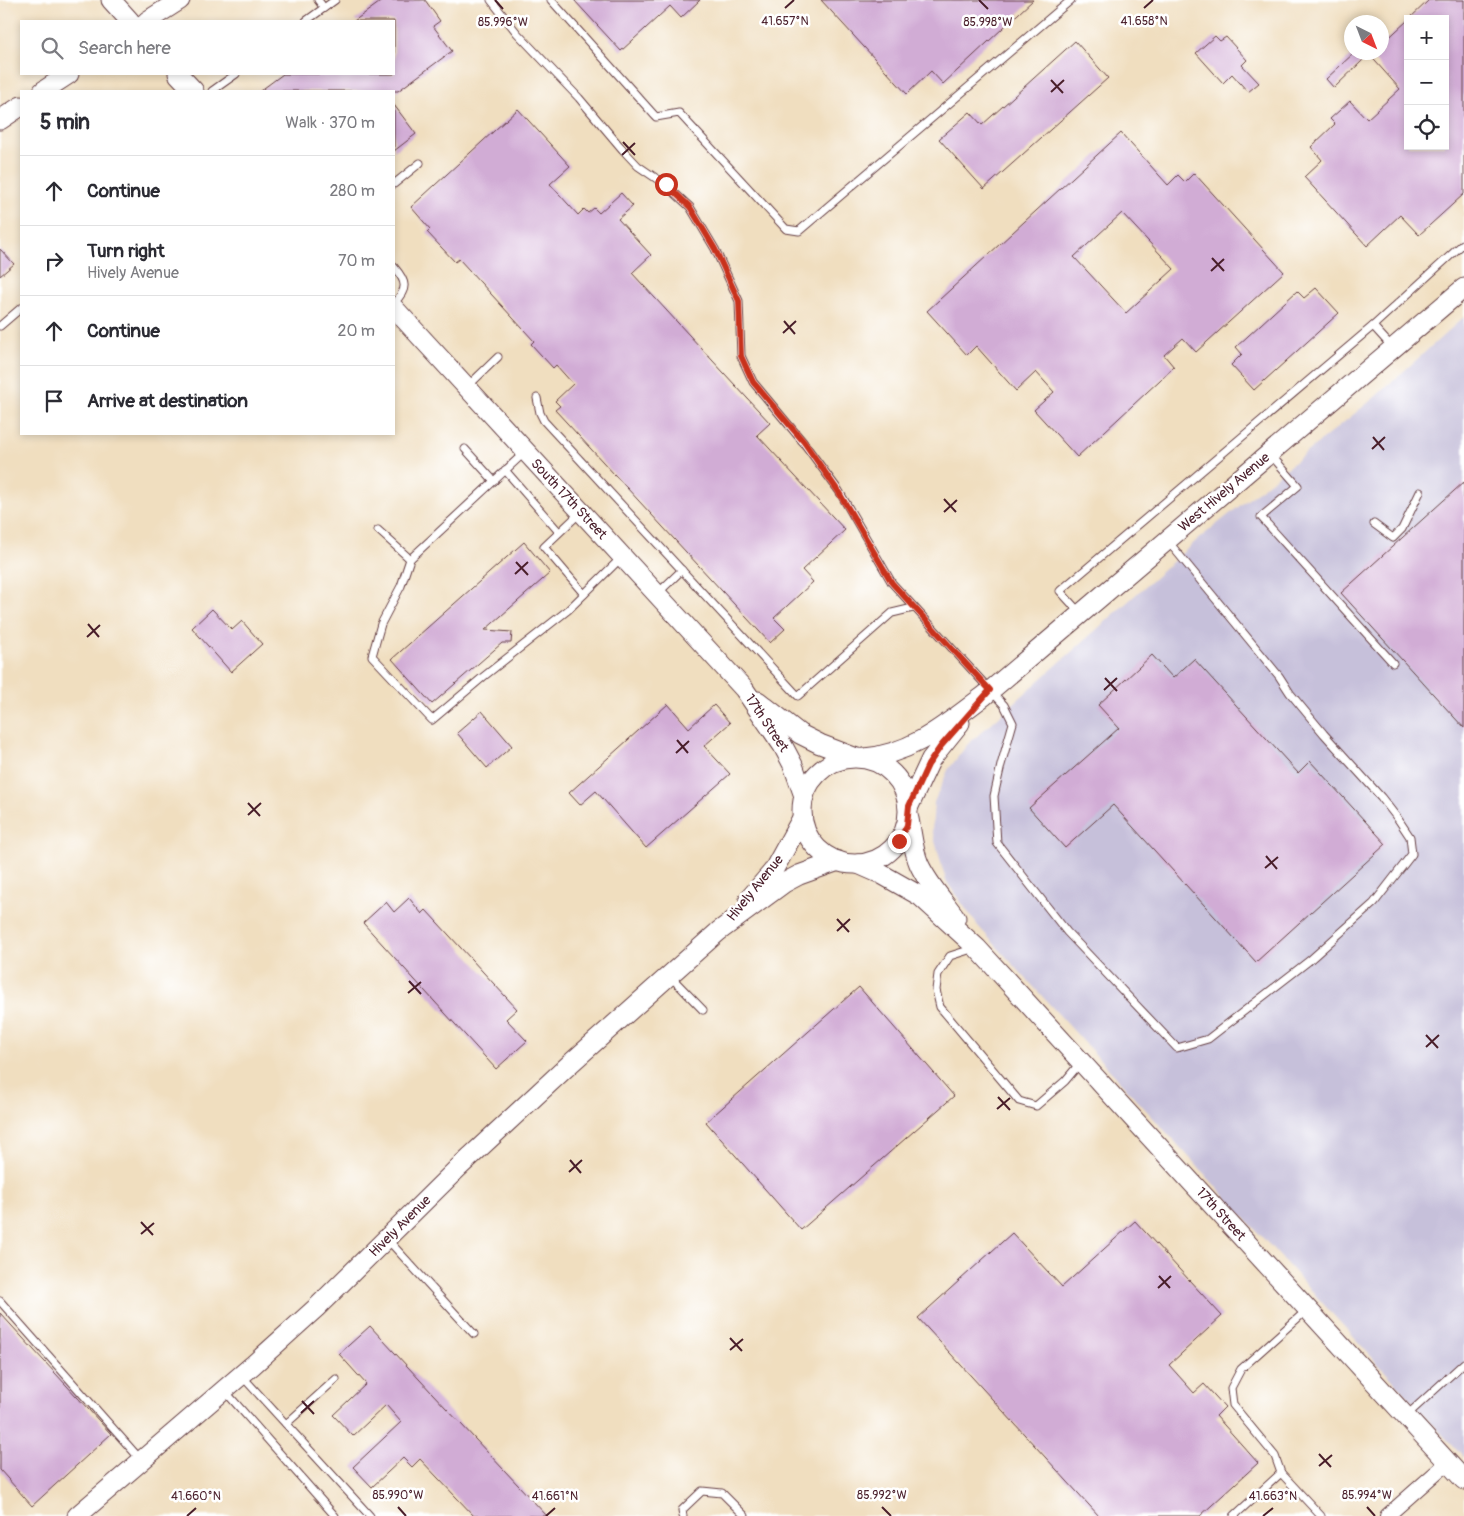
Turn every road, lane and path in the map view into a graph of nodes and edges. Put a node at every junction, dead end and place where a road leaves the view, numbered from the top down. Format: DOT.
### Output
graph roads {
  1 [pos="110,0"];
  2 [pos="180,0"];
  3 [pos="318,0"];
  4 [pos="335,0"];
  5 [pos="491,0"];
  6 [pos="550,0"];
  7 [pos="1071,0"];
  8 [pos="324,8"];
  9 [pos="129,20"];
  10 [pos="150,20"];
  11 [pos="307,20"];
  12 [pos="67,75"];
  13 [pos="179,75"];
  14 [pos="235,75"];
  15 [pos="45,90"];
  16 [pos="193,90"];
  17 [pos="213,90"];
  18 [pos="20,107"];
  19 [pos="0,120"];
  20 [pos="420,163"];
  21 [pos="395,183"];
  22 [pos="1464,243"];
  23 [pos="395,268"];
  24 [pos="1464,288"];
  25 [pos="395,302"];
  26 [pos="20,309"];
  27 [pos="395,309"];
  28 [pos="0,326"];
  29 [pos="1373,326"];
  30 [pos="1393,348"];
  31 [pos="498,357"];
  32 [pos="466,387"];
  33 [pos="537,398"];
  34 [pos="465,450"];
  35 [pos="525,452"];
  36 [pos="1269,453"];
  37 [pos="505,470"];
  38 [pos="494,481"];
  39 [pos="1420,492"];
  40 [pos="581,512"];
  41 [pos="1374,524"];
  42 [pos="378,530"];
  43 [pos="559,532"];
  44 [pos="1167,540"];
  45 [pos="622,557"];
  46 [pos="410,559"];
  47 [pos="682,570"];
  48 [pos="584,594"];
  49 [pos="657,594"];
  50 [pos="913,608"];
  51 [pos="1080,614"];
  52 [pos="1393,663"];
  53 [pos="744,689"];
  54 [pos="987,693"];
  55 [pos="860,758"];
  56 [pos="804,796"];
  57 [pos="909,811"];
  58 [pos="802,818"];
  59 [pos="838,861"];
  60 [pos="858,864"];
  61 [pos="719,931"];
  62 [pos="978,948"];
  63 [pos="670,975"];
  64 [pos="703,1010"];
  65 [pos="1082,1062"];
  66 [pos="387,1239"];
  67 [pos="0,1301"];
  68 [pos="1308,1309"];
  69 [pos="474,1334"];
  70 [pos="1464,1363"];
  71 [pos="241,1374"];
  72 [pos="336,1380"];
  73 [pos="224,1390"];
  74 [pos="1406,1416"];
  75 [pos="286,1424"];
  76 [pos="142,1460"];
  77 [pos="1448,1462"];
  78 [pos="1281,1473"];
  79 [pos="1464,1480"];
  80 [pos="77,1516"];
  81 [pos="335,1516"];
  82 [pos="370,1516"];
  83 [pos="683,1516"];
  84 [pos="745,1516"];
  85 [pos="1234,1516"];
  86 [pos="1321,1516"];
  87 [pos="1387,1516"];
  1 -- 9 [label="street"];
  2 -- 10 [label="street"];
  3 -- 8 [label="lane"];
  4 -- 8 [label="lane"];
  5 -- 50 [label="lane"];
  6 -- 7 [label="lane"];
  8 -- 11 [label="lane"];
  12 -- 15 [label="street"];
  13 -- 16 [label="street"];
  14 -- 17 [label="lane"];
  18 -- 19 [label="street"];
  20 -- 21 [label="lane"];
  22 -- 29 [label="lane"];
  23 -- 25 [label="lane"];
  24 -- 30 [label="street, West Hively Avenue"];
  26 -- 28 [label="lane"];
  27 -- 32 [label="street, South 17th Street"];
  29 -- 30 [label="lane"];
  29 -- 51 [label="lane"];
  30 -- 36 [label="street, West Hively Avenue"];
  31 -- 32 [label="lane"];
  32 -- 35 [label="street, South 17th Street"];
  33 -- 47 [label="lane"];
  34 -- 38 [label="lane"];
  35 -- 37 [label="lane"];
  35 -- 40 [label="street, South 17th Street"];
  36 -- 44 [label="street, West Hively Avenue"];
  36 -- 52 [label="lane"];
  37 -- 38 [label="lane"];
  37 -- 43 [label="lane"];
  38 -- 46 [label="lane"];
  39 -- 41 [label="lane"];
  40 -- 43 [label="lane"];
  40 -- 45 [label="street, South 17th Street"];
  42 -- 46 [label="lane"];
  43 -- 48 [label="lane"];
  44 -- 51 [label="street, West Hively Avenue"];
  44 -- 54 [label="lane"];
  45 -- 48 [label="lane"];
  45 -- 49 [label="street, South 17th Street"];
  46 -- 48 [label="lane"];
  47 -- 49 [label="lane"];
  47 -- 50 [label="lane"];
  49 -- 53 [label="street, South 17th Street"];
  50 -- 54 [label="lane"];
  51 -- 54 [label="street, West Hively Avenue"];
  53 -- 55 [label="street, 17th Street"];
  53 -- 56 [label="street, 17th Street"];
  54 -- 55 [label="street"];
  54 -- 57 [label="street"];
  55 -- 56 [label="street"];
  55 -- 57 [label="street"];
  56 -- 58 [label="street"];
  57 -- 60 [label="street"];
  57 -- 62 [label="street, 17th Street"];
  58 -- 59 [label="street"];
  58 -- 61 [label="street, Hively Avenue"];
  59 -- 60 [label="street"];
  59 -- 61 [label="street, Hively Avenue"];
  60 -- 62 [label="street, 17th Street"];
  61 -- 63 [label="street, Hively Avenue"];
  62 -- 65 [label="street, 17th Street"];
  62 -- 65 [label="lane"];
  63 -- 64 [label="lane"];
  63 -- 66 [label="street, Hively Avenue"];
  65 -- 68 [label="street, 17th Street"];
  66 -- 69 [label="lane"];
  66 -- 71 [label="street, Hively Avenue"];
  67 -- 76 [label="lane"];
  68 -- 74 [label="street, 17th Street"];
  68 -- 78 [label="lane"];
  70 -- 74 [label="lane"];
  71 -- 73 [label="street, Hively Avenue"];
  71 -- 75 [label="lane"];
  72 -- 75 [label="lane"];
  73 -- 76 [label="street, Hively Avenue"];
  73 -- 81 [label="lane"];
  74 -- 77 [label="street, 17th Street"];
  75 -- 82 [label="lane"];
  76 -- 80 [label="street, Hively Avenue"];
  77 -- 79 [label="street, 17th Street"];
  77 -- 87 [label="street"];
  78 -- 85 [label="lane"];
  78 -- 86 [label="lane"];
  83 -- 84 [label="lane"];
}
